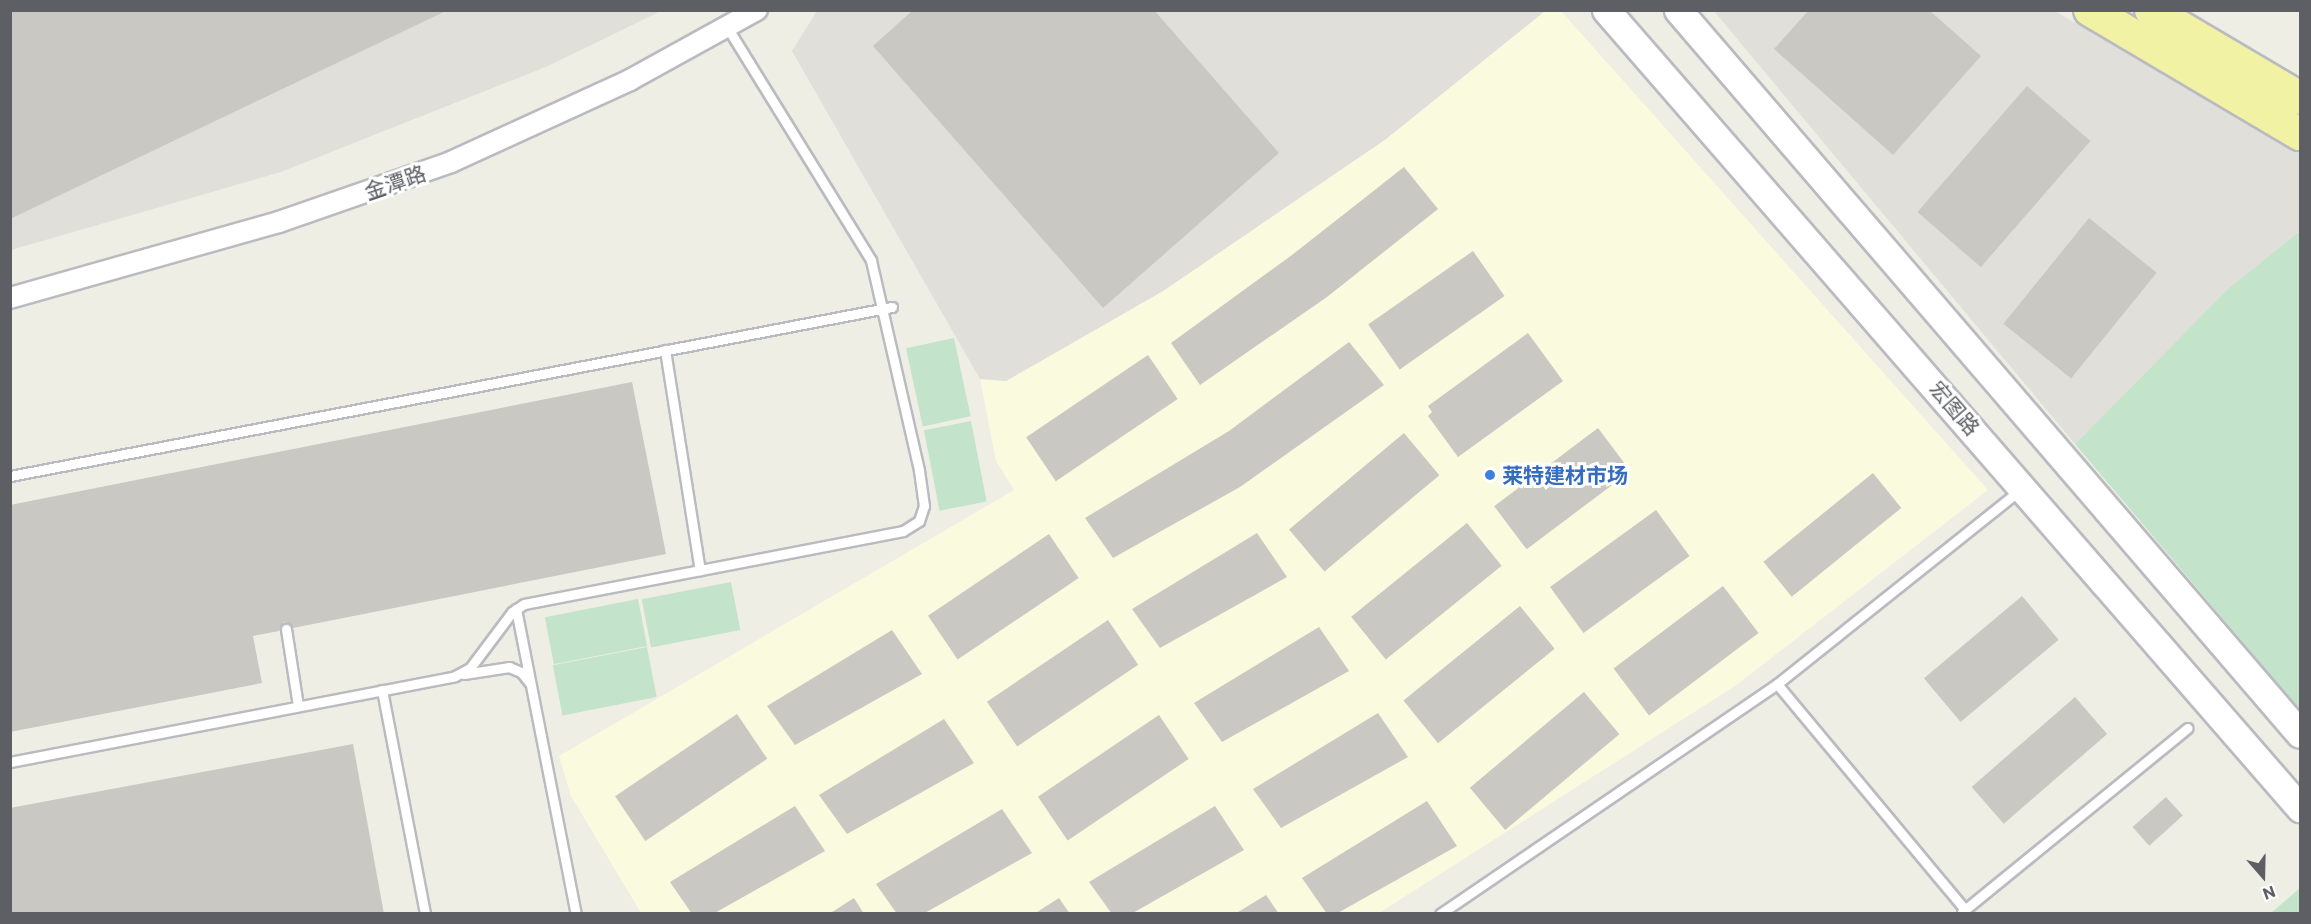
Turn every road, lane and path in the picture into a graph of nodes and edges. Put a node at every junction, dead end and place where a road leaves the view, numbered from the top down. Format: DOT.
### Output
graph roads {
  1 [pos="757,10"];
  2 [pos="1606,10"];
  3 [pos="1678,10"];
  4 [pos="2090,10"];
  5 [pos="2151,10"];
  6 [pos="727,27"];
  7 [pos="2301,98"];
  8 [pos="2301,134"];
  9 [pos="10,298"];
  10 [pos="887,308"];
  11 [pos="665,350"];
  12 [pos="10,476"];
  13 [pos="2024,486"];
  14 [pos="700,570"];
  15 [pos="516,609"];
  16 [pos="285,629"];
  17 [pos="455,676"];
  18 [pos="531,684"];
  19 [pos="1777,684"];
  20 [pos="381,690"];
  21 [pos="298,706"];
  22 [pos="2188,728"];
  23 [pos="2301,734"];
  24 [pos="10,762"];
  25 [pos="2301,808"];
  26 [pos="1963,912"];
  27 [pos="425,914"];
  28 [pos="576,914"];
  29 [pos="1440,914"];
  1 -- 6 [label="street, 金潭路"];
  2 -- 13 [label="main road, 宏图路"];
  3 -- 23 [label="main road"];
  4 -- 8 [label="highway"];
  5 -- 7 [label="highway"];
  6 -- 9 [label="street, 金潭路"];
  6 -- 10 [label="lane"];
  10 -- 11 [label="lane"];
  10 -- 14 [label="lane"];
  11 -- 12 [label="lane"];
  11 -- 14 [label="lane"];
  13 -- 19 [label="lane"];
  13 -- 25 [label="main road, 宏图路"];
  14 -- 15 [label="lane"];
  15 -- 17 [label="lane"];
  15 -- 18 [label="lane"];
  16 -- 21 [label="lane"];
  17 -- 18 [label="lane"];
  17 -- 20 [label="lane"];
  18 -- 28 [label="lane"];
  19 -- 26 [label="lane"];
  19 -- 29 [label="lane"];
  20 -- 21 [label="lane"];
  20 -- 27 [label="lane"];
  21 -- 24 [label="lane"];
  22 -- 26 [label="lane"];
}
